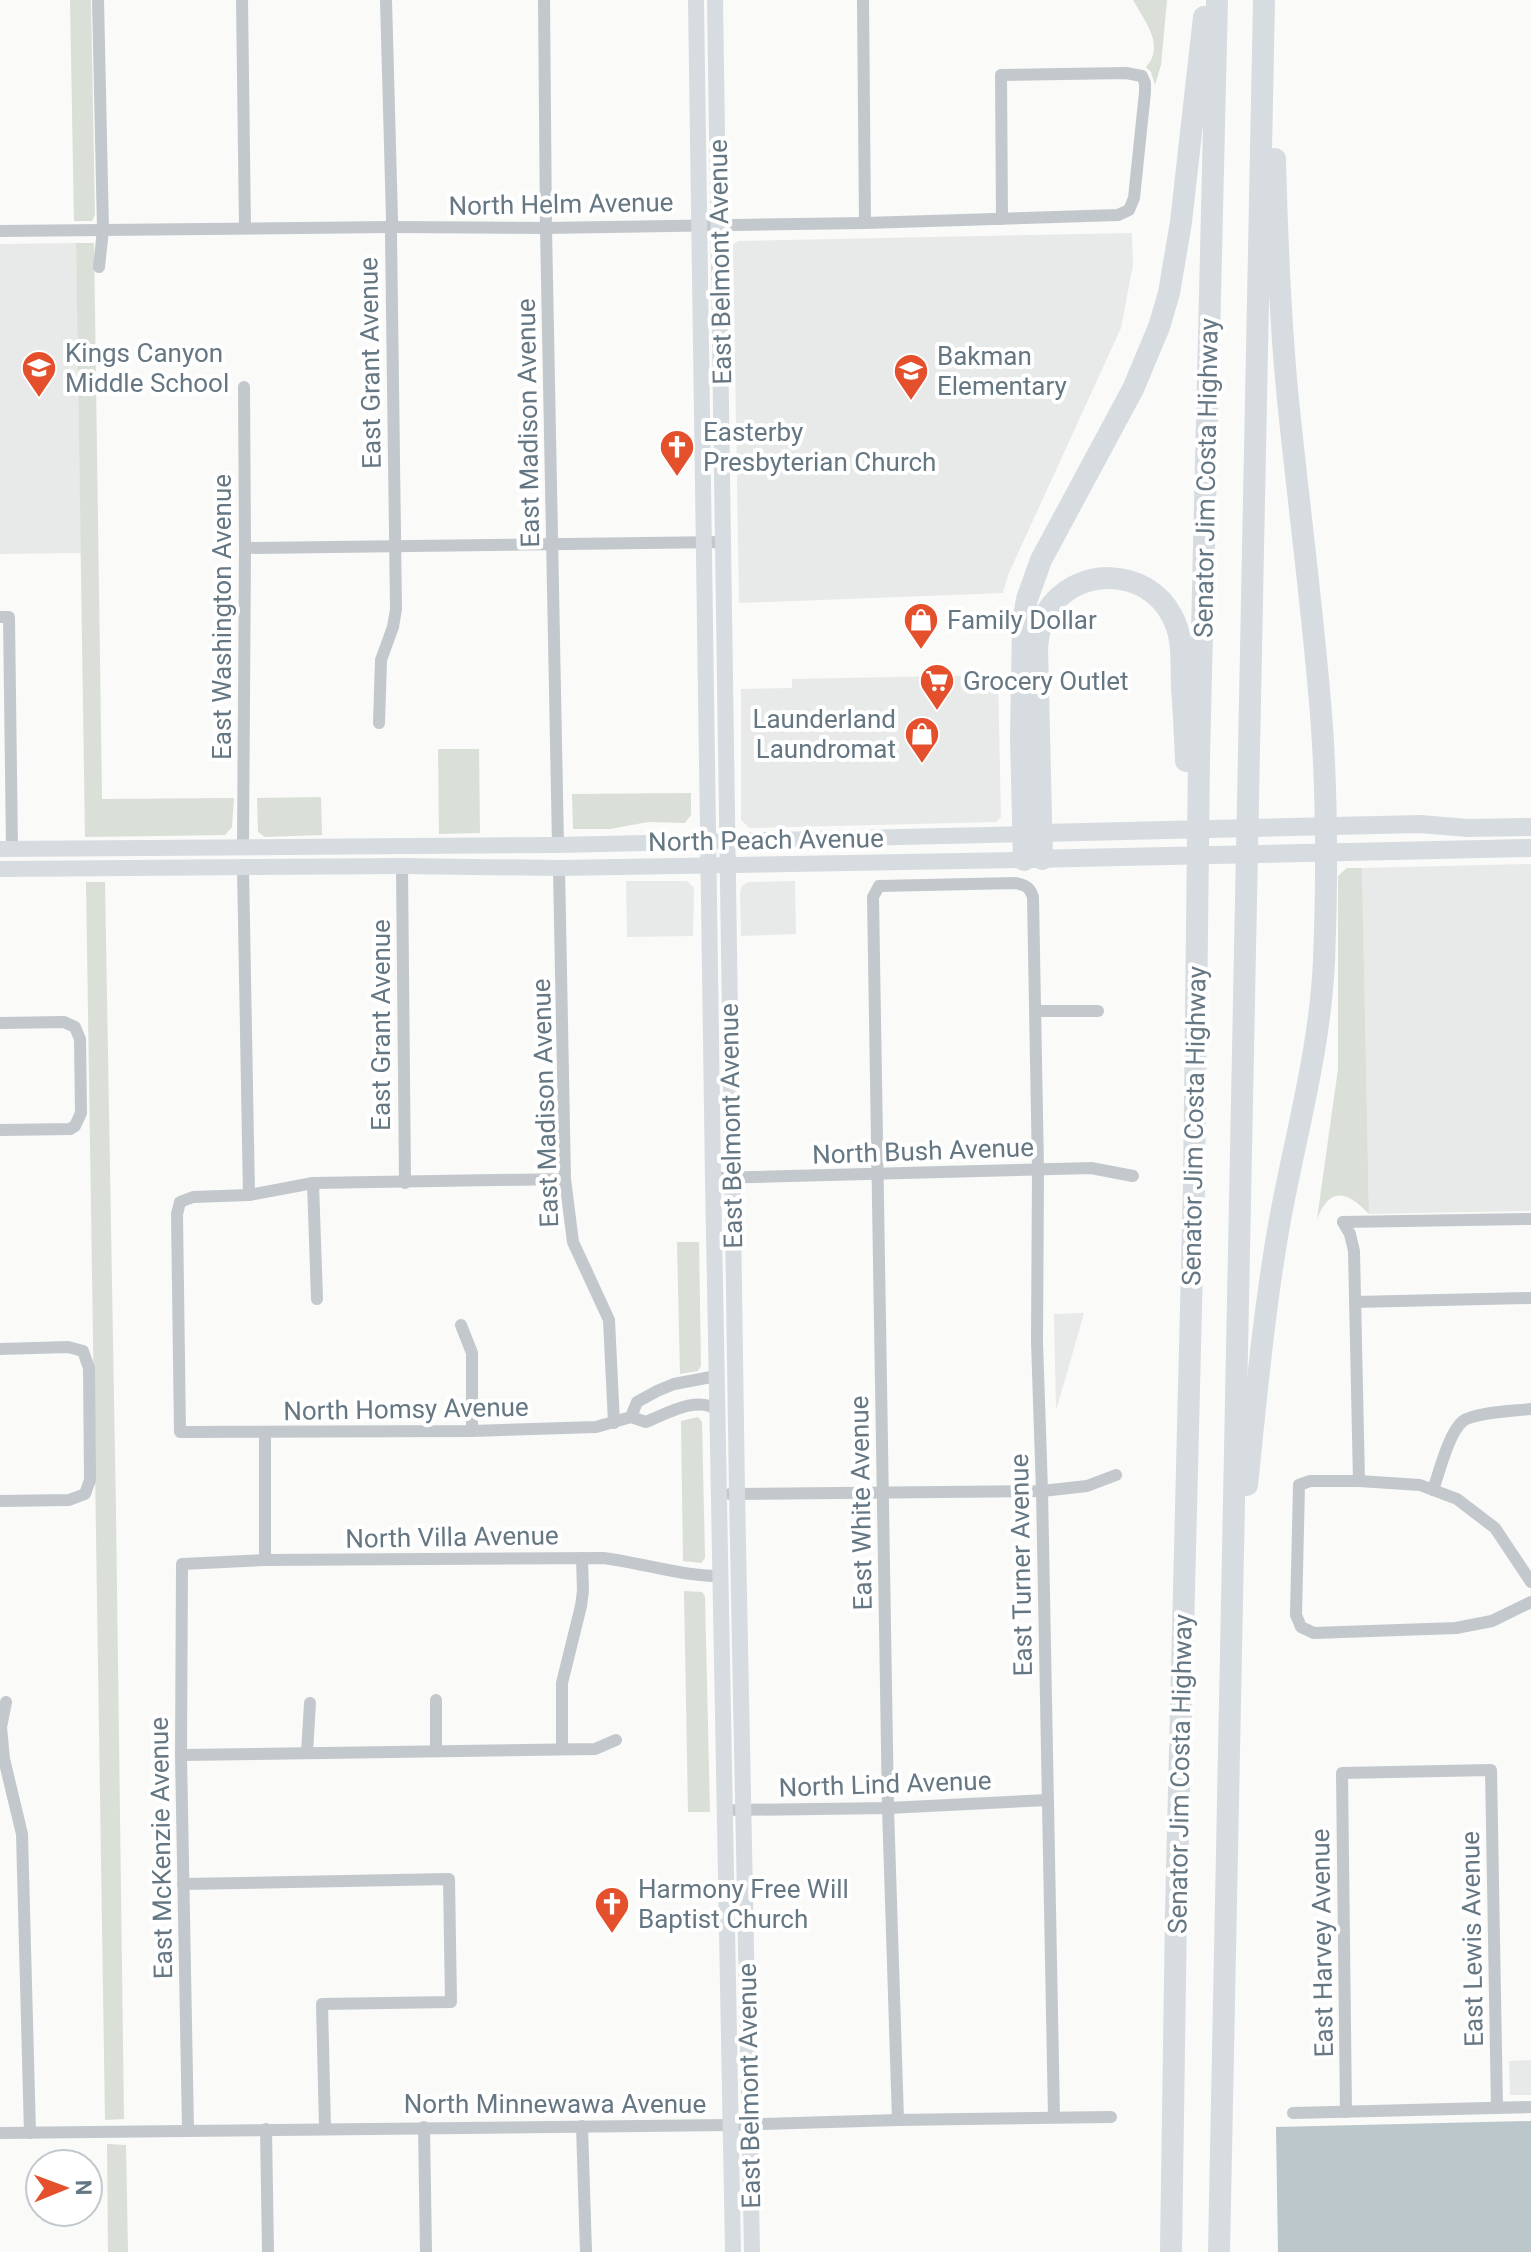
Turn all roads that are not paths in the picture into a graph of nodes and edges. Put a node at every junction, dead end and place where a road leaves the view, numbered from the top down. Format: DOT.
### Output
graph roads {
  1 [pos="98,0"];
  2 [pos="242,0"];
  3 [pos="386,0"];
  4 [pos="544,0"];
  5 [pos="696,0"];
  6 [pos="715,0"];
  7 [pos="863,0"];
  8 [pos="1206,0"];
  9 [pos="1217,0"];
  10 [pos="1264,0"];
  11 [pos="1270,0"];
  12 [pos="1002,219"];
  13 [pos="865,223"];
  14 [pos="700,224"];
  15 [pos="719,224"];
  16 [pos="391,227"];
  17 [pos="245,228"];
  18 [pos="546,228"];
  19 [pos="103,230"];
  20 [pos="0,231"];
  21 [pos="99,267"];
  22 [pos="244,387"];
  23 [pos="724,542"];
  24 [pos="705,543"];
  25 [pos="393,545"];
  26 [pos="553,545"];
  27 [pos="245,548"];
  28 [pos="5,617"];
  29 [pos="379,723"];
  30 [pos="1325,826"];
  31 [pos="1032,834"];
  32 [pos="1525,837"];
  33 [pos="727,841"];
  34 [pos="708,842"];
  35 [pos="558,845"];
  36 [pos="510,846"];
  37 [pos="243,847"];
  38 [pos="4,852"];
  39 [pos="1324,852"];
  40 [pos="1033,859"];
  41 [pos="402,866"];
  42 [pos="708,866"];
  43 [pos="728,866"];
  44 [pos="162,867"];
  45 [pos="243,868"];
  46 [pos="559,868"];
  47 [pos="0,869"];
  48 [pos="879,886"];
  49 [pos="1036,1011"];
  50 [pos="1098,1011"];
  51 [pos="0,1023"];
  52 [pos="0,1130"];
  53 [pos="1038,1169"];
  54 [pos="879,1174"];
  55 [pos="1133,1176"];
  56 [pos="713,1178"];
  57 [pos="732,1178"];
  58 [pos="565,1179"];
  59 [pos="313,1183"];
  60 [pos="405,1183"];
  61 [pos="1194,1187"];
  62 [pos="249,1195"];
  63 [pos="1531,1219"];
  64 [pos="1531,1298"];
  65 [pos="317,1299"];
  66 [pos="1355,1302"];
  67 [pos="461,1325"];
  68 [pos="0,1349"];
  69 [pos="717,1372"];
  70 [pos="1531,1409"];
  71 [pos="717,1410"];
  72 [pos="631,1417"];
  73 [pos="614,1423"];
  74 [pos="472,1431"];
  75 [pos="265,1433"];
  76 [pos="1116,1475"];
  77 [pos="1359,1481"];
  78 [pos="1433,1490"];
  79 [pos="883,1491"];
  80 [pos="1042,1491"];
  81 [pos="737,1493"];
  82 [pos="719,1494"];
  83 [pos="0,1501"];
  84 [pos="582,1558"];
  85 [pos="265,1560"];
  86 [pos="182,1564"];
  87 [pos="720,1576"];
  88 [pos="1531,1582"];
  89 [pos="1531,1602"];
  90 [pos="1231,1633"];
  91 [pos="436,1700"];
  92 [pos="6,1702"];
  93 [pos="310,1703"];
  94 [pos="616,1740"];
  95 [pos="562,1749"];
  96 [pos="436,1751"];
  97 [pos="307,1753"];
  98 [pos="181,1755"];
  99 [pos="1491,1770"];
  100 [pos="1047,1800"];
  101 [pos="888,1808"];
  102 [pos="744,1809"];
  103 [pos="725,1810"];
  104 [pos="183,1884"];
  105 [pos="1531,2107"];
  106 [pos="1497,2108"];
  107 [pos="1346,2112"];
  108 [pos="1293,2113"];
  109 [pos="1054,2117"];
  110 [pos="1111,2117"];
  111 [pos="898,2120"];
  112 [pos="730,2125"];
  113 [pos="749,2125"];
  114 [pos="582,2126"];
  115 [pos="424,2127"];
  116 [pos="325,2128"];
  117 [pos="266,2129"];
  118 [pos="188,2130"];
  119 [pos="0,2133"];
  120 [pos="30,2133"];
  121 [pos="268,2252"];
  122 [pos="426,2252"];
  123 [pos="586,2252"];
  124 [pos="733,2252"];
  125 [pos="752,2252"];
  126 [pos="1171,2252"];
  127 [pos="1219,2252"];
  1 -- 19 [label="street"];
  2 -- 17 [label="street"];
  3 -- 16 [label="street, East Grant Avenue"];
  4 -- 18 [label="street, East Madison Avenue"];
  5 -- 14 [label="main road, East Belmont Avenue"];
  6 -- 15 [label="main road, East Belmont Avenue"];
  7 -- 13 [label="street"];
  8 -- 31 [label="highway"];
  9 -- 61 [label="highway, Senator Jim Costa Highway"];
  10 -- 90 [label="highway, Senator Jim Costa Highway"];
  11 -- 30 [label="highway"];
  12 -- 12 [label="street, North Helm Avenue"];
  12 -- 13 [label="street, North Helm Avenue"];
  13 -- 15 [label="street, North Helm Avenue"];
  14 -- 15 [label="street, North Helm Avenue"];
  14 -- 18 [label="street, North Helm Avenue"];
  14 -- 24 [label="main road, East Belmont Avenue"];
  15 -- 23 [label="main road, East Belmont Avenue"];
  16 -- 17 [label="street, North Helm Avenue"];
  16 -- 18 [label="street, North Helm Avenue"];
  16 -- 25 [label="street, East Grant Avenue"];
  17 -- 19 [label="street, North Helm Avenue"];
  18 -- 26 [label="street, East Madison Avenue"];
  19 -- 20 [label="street, North Helm Avenue"];
  19 -- 21 [label="street"];
  22 -- 27 [label="street, East Washington Avenue"];
  23 -- 24 [label="street"];
  23 -- 33 [label="main road, East Belmont Avenue"];
  24 -- 26 [label="street"];
  24 -- 34 [label="main road, East Belmont Avenue"];
  25 -- 26 [label="street"];
  25 -- 27 [label="street"];
  25 -- 29 [label="street, East Grant Avenue"];
  26 -- 35 [label="street, East Madison Avenue"];
  27 -- 37 [label="street, East Washington Avenue"];
  28 -- 38 [label="street"];
  30 -- 31 [label="main road, North Peach Avenue"];
  30 -- 32 [label="main road, North Peach Avenue"];
  30 -- 39 [label="highway"];
  31 -- 33 [label="main road, North Peach Avenue"];
  31 -- 40 [label="highway"];
  31 -- 61 [label="highway"];
  32 -- 39 [label="main road, North Peach Avenue"];
  33 -- 34 [label="main road, North Peach Avenue"];
  33 -- 43 [label="main road, East Belmont Avenue"];
  34 -- 35 [label="main road, North Peach Avenue"];
  34 -- 42 [label="main road, East Belmont Avenue"];
  35 -- 36 [label="main road, North Peach Avenue"];
  36 -- 37 [label="main road, North Peach Avenue"];
  36 -- 41 [label="main road"];
  37 -- 38 [label="main road, North Peach Avenue"];
  37 -- 44 [label="main road"];
  39 -- 40 [label="main road, North Peach Avenue"];
  39 -- 90 [label="highway"];
  40 -- 43 [label="main road, North Peach Avenue"];
  41 -- 45 [label="main road, North Peach Avenue"];
  41 -- 46 [label="main road, North Peach Avenue"];
  41 -- 60 [label="street, East Grant Avenue"];
  42 -- 43 [label="main road, North Peach Avenue"];
  42 -- 46 [label="main road, North Peach Avenue"];
  42 -- 56 [label="main road, East Belmont Avenue"];
  43 -- 57 [label="main road, East Belmont Avenue"];
  44 -- 45 [label="main road, North Peach Avenue"];
  44 -- 47 [label="main road, North Peach Avenue"];
  45 -- 62 [label="street"];
  46 -- 58 [label="street, East Madison Avenue"];
  48 -- 49 [label="street, East Turner Avenue"];
  48 -- 54 [label="street, East White Avenue"];
  49 -- 50 [label="street"];
  49 -- 53 [label="street, East Turner Avenue"];
  51 -- 52 [label="street"];
  53 -- 54 [label="street, North Bush Avenue"];
  53 -- 55 [label="street, North Bush Avenue"];
  53 -- 80 [label="street, East Turner Avenue"];
  54 -- 57 [label="street, North Bush Avenue"];
  54 -- 79 [label="street, East White Avenue"];
  56 -- 57 [label="street, North Bush Avenue"];
  56 -- 69 [label="main road, East Belmont Avenue"];
  57 -- 81 [label="main road, East Belmont Avenue"];
  58 -- 60 [label="street"];
  58 -- 73 [label="street, East Madison Avenue"];
  59 -- 60 [label="street"];
  59 -- 62 [label="street"];
  59 -- 65 [label="street"];
  61 -- 126 [label="highway, Senator Jim Costa Highway"];
  62 -- 75 [label="street, North Homsy Avenue"];
  63 -- 66 [label="street"];
  64 -- 66 [label="street"];
  66 -- 77 [label="street"];
  67 -- 74 [label="street"];
  68 -- 83 [label="street"];
  69 -- 71 [label="main road, East Belmont Avenue"];
  69 -- 72 [label="street, North Homsy Avenue"];
  70 -- 78 [label="street"];
  71 -- 72 [label="street, North Homsy Avenue"];
  71 -- 82 [label="main road, East Belmont Avenue"];
  72 -- 73 [label="street, North Homsy Avenue"];
  73 -- 74 [label="street, North Homsy Avenue"];
  74 -- 75 [label="street, North Homsy Avenue"];
  75 -- 85 [label="street"];
  76 -- 80 [label="street"];
  77 -- 78 [label="street"];
  77 -- 89 [label="street"];
  78 -- 88 [label="street"];
  79 -- 80 [label="street"];
  79 -- 81 [label="street"];
  79 -- 101 [label="street, East White Avenue"];
  80 -- 100 [label="street, East Turner Avenue"];
  81 -- 82 [label="street"];
  81 -- 102 [label="main road, East Belmont Avenue"];
  82 -- 87 [label="main road, East Belmont Avenue"];
  84 -- 85 [label="street, North Villa Avenue"];
  84 -- 87 [label="street, North Villa Avenue"];
  84 -- 95 [label="street"];
  85 -- 86 [label="street, North Villa Avenue"];
  86 -- 98 [label="street, East McKenzie Avenue"];
  87 -- 103 [label="main road, East Belmont Avenue"];
  90 -- 127 [label="highway, Senator Jim Costa Highway"];
  91 -- 96 [label="street"];
  92 -- 120 [label="street"];
  93 -- 97 [label="street"];
  94 -- 95 [label="street"];
  95 -- 96 [label="street"];
  96 -- 97 [label="street"];
  97 -- 98 [label="street"];
  98 -- 104 [label="street, East McKenzie Avenue"];
  99 -- 106 [label="street, East Lewis Avenue"];
  99 -- 107 [label="street, East Harvey Avenue"];
  100 -- 101 [label="street, North Lind Avenue"];
  100 -- 109 [label="street, East Turner Avenue"];
  101 -- 102 [label="street, North Lind Avenue"];
  101 -- 111 [label="street, East White Avenue"];
  102 -- 103 [label="street, North Lind Avenue"];
  102 -- 113 [label="main road, East Belmont Avenue"];
  103 -- 112 [label="main road, East Belmont Avenue"];
  104 -- 116 [label="street"];
  104 -- 118 [label="street, East McKenzie Avenue"];
  105 -- 106 [label="street"];
  106 -- 107 [label="street"];
  107 -- 108 [label="street"];
  109 -- 110 [label="street, North Minnewawa Avenue"];
  109 -- 111 [label="street, North Minnewawa Avenue"];
  111 -- 113 [label="street, North Minnewawa Avenue"];
  112 -- 113 [label="street, North Minnewawa Avenue"];
  112 -- 114 [label="street, North Minnewawa Avenue"];
  112 -- 124 [label="main road, East Belmont Avenue"];
  113 -- 125 [label="main road, East Belmont Avenue"];
  114 -- 115 [label="street, North Minnewawa Avenue"];
  114 -- 123 [label="street"];
  115 -- 116 [label="street, North Minnewawa Avenue"];
  115 -- 122 [label="street"];
  116 -- 117 [label="street, North Minnewawa Avenue"];
  117 -- 118 [label="street, North Minnewawa Avenue"];
  117 -- 121 [label="street"];
  118 -- 120 [label="street, North Minnewawa Avenue"];
  119 -- 120 [label="street, North Minnewawa Avenue"];
}
